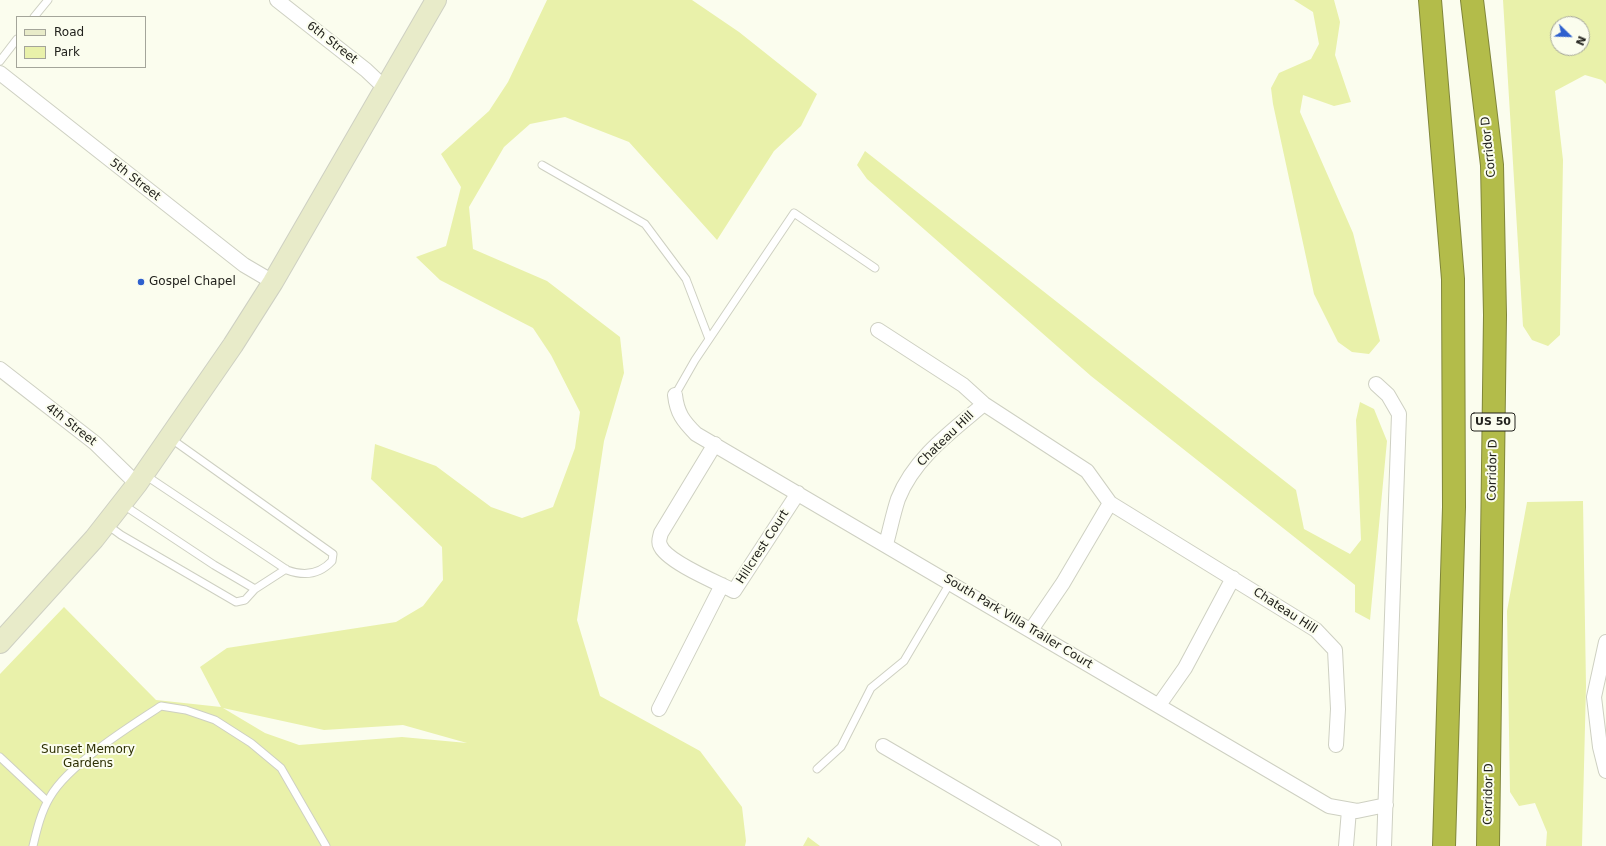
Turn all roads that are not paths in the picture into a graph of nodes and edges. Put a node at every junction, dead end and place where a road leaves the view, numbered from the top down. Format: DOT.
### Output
graph roads {
  1 [pos="48,0"];
  2 [pos="277,0"];
  3 [pos="436,0"];
  4 [pos="1430,0"];
  5 [pos="1472,0"];
  6 [pos="35,16"];
  7 [pos="16,40"];
  8 [pos="0,61"];
  9 [pos="0,73"];
  10 [pos="385,88"];
  11 [pos="542,166"];
  12 [pos="875,268"];
  13 [pos="273,282"];
  14 [pos="878,330"];
  15 [pos="709,339"];
  16 [pos="0,369"];
  17 [pos="1376,384"];
  18 [pos="674,395"];
  19 [pos="984,404"];
  20 [pos="170,438"];
  21 [pos="715,444"];
  22 [pos="141,479"];
  23 [pos="798,492"];
  24 [pos="1110,503"];
  25 [pos="122,504"];
  26 [pos="106,524"];
  27 [pos="886,544"];
  28 [pos="286,569"];
  29 [pos="1233,578"];
  30 [pos="951,582"];
  31 [pos="722,585"];
  32 [pos="255,589"];
  33 [pos="1031,630"];
  34 [pos="1606,642"];
  35 [pos="0,643"];
  36 [pos="1159,705"];
  37 [pos="659,709"];
  38 [pos="1336,745"];
  39 [pos="883,746"];
  40 [pos="0,757"];
  41 [pos="817,769"];
  42 [pos="1606,771"];
  43 [pos="47,801"];
  44 [pos="1386,805"];
  45 [pos="1349,810"];
  46 [pos="33,846"];
  47 [pos="326,846"];
  48 [pos="1054,846"];
  49 [pos="1346,846"];
  50 [pos="1384,846"];
  51 [pos="1444,846"];
  52 [pos="1488,846"];
  1 -- 6 [label="lane"];
  2 -- 10 [label="street, 6th Street"];
  3 -- 10 [label="main road"];
  4 -- 51 [label="highway, US 50"];
  5 -- 52 [label="highway, Corridor D / US 50"];
  7 -- 8 [label="lane"];
  9 -- 13 [label="street, 5th Street"];
  10 -- 13 [label="main road"];
  11 -- 15 [label="lane"];
  12 -- 15 [label="lane"];
  13 -- 20 [label="main road"];
  14 -- 19 [label="street, Chateau Hill"];
  15 -- 18 [label="lane"];
  16 -- 22 [label="street, 4th Street"];
  17 -- 44 [label="street"];
  18 -- 21 [label="street, South Park Villa Trailer Court"];
  19 -- 24 [label="street, Chateau Hill"];
  19 -- 27 [label="street, Chateau Hill"];
  20 -- 22 [label="main road"];
  20 -- 28 [label="lane"];
  21 -- 23 [label="street, South Park Villa Trailer Court"];
  21 -- 31 [label="street, Hillcrest Court"];
  22 -- 25 [label="main road"];
  22 -- 28 [label="lane"];
  23 -- 27 [label="street, South Park Villa Trailer Court"];
  23 -- 31 [label="street, Hillcrest Court"];
  24 -- 29 [label="street, Chateau Hill"];
  24 -- 33 [label="street"];
  25 -- 26 [label="main road"];
  25 -- 32 [label="lane"];
  26 -- 32 [label="lane"];
  26 -- 35 [label="main road"];
  27 -- 30 [label="street, South Park Villa Trailer Court"];
  28 -- 32 [label="lane"];
  29 -- 36 [label="street"];
  29 -- 38 [label="street, Chateau Hill"];
  30 -- 33 [label="street, South Park Villa Trailer Court"];
  30 -- 41 [label="lane"];
  31 -- 37 [label="street"];
  33 -- 36 [label="street, South Park Villa Trailer Court"];
  34 -- 42 [label="street"];
  36 -- 45 [label="street, South Park Villa Trailer Court"];
  39 -- 48 [label="street"];
  40 -- 43 [label="lane"];
  43 -- 46 [label="lane"];
  43 -- 47 [label="lane"];
  44 -- 45 [label="street, South Park Villa Trailer Court"];
  44 -- 50 [label="street"];
  45 -- 49 [label="street"];
}
